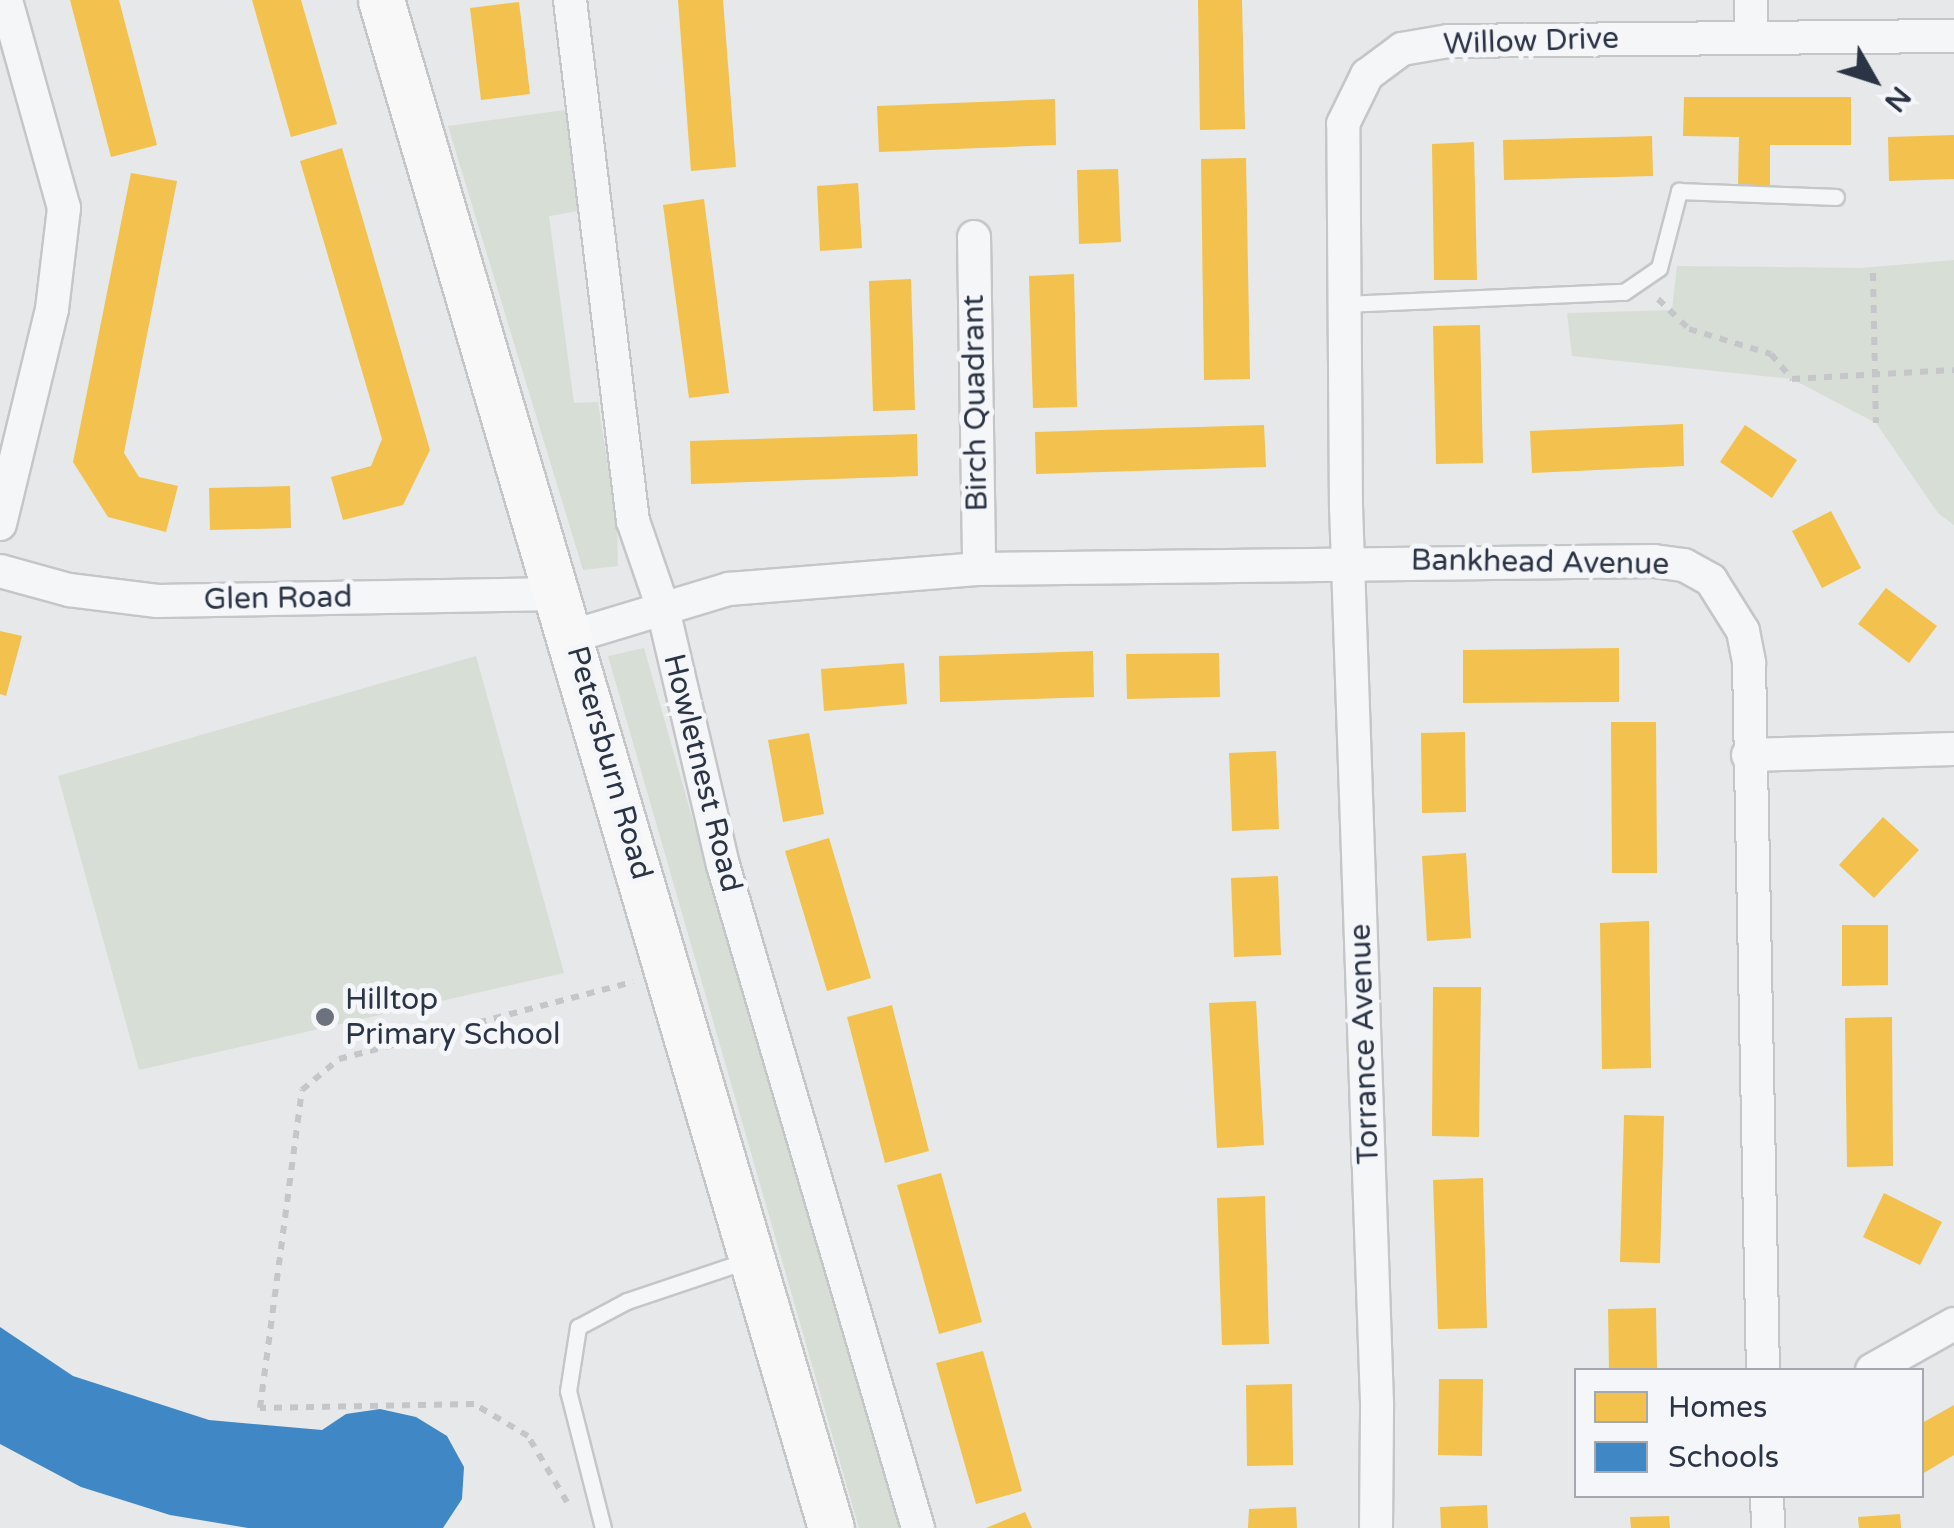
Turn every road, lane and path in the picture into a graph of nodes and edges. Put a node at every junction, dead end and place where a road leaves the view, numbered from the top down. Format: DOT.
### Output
graph roads {
  1 [pos="6,0"];
  2 [pos="381,0"];
  3 [pos="570,0"];
  4 [pos="1751,16"];
  5 [pos="1954,36"];
  6 [pos="1836,197"];
  7 [pos="974,237"];
  8 [pos="1873,273"];
  9 [pos="1642,285"];
  10 [pos="1344,304"];
  11 [pos="1954,370"];
  12 [pos="1875,376"];
  13 [pos="1876,423"];
  14 [pos="0,524"];
  15 [pos="1347,560"];
  16 [pos="979,569"];
  17 [pos="0,571"];
  18 [pos="559,594"];
  19 [pos="662,606"];
  20 [pos="573,636"];
  21 [pos="1954,749"];
  22 [pos="1748,755"];
  23 [pos="668,973"];
  24 [pos="752,1259"];
  25 [pos="1954,1324"];
  26 [pos="1763,1368"];
  27 [pos="1876,1368"];
  28 [pos="1767,1498"];
  29 [pos="570,1514"];
  30 [pos="603,1528"];
  31 [pos="831,1528"];
  32 [pos="918,1528"];
  33 [pos="1376,1528"];
  34 [pos="1768,1528"];
  1 -- 14 [label="street"];
  2 -- 18 [label="main road, Petersburn Road"];
  3 -- 19 [label="street, Howletnest Road"];
  4 -- 5 [label="street, Willow Drive"];
  4 -- 10 [label="street, Willow Drive"];
  6 -- 9 [label="lane"];
  7 -- 16 [label="street, Birch Quadrant"];
  8 -- 12 [label="path"];
  9 -- 10 [label="lane"];
  9 -- 12 [label="path"];
  10 -- 15 [label="street, Willow Drive"];
  11 -- 12 [label="path"];
  12 -- 13 [label="path"];
  15 -- 16 [label="street, Bankhead Avenue"];
  15 -- 22 [label="street, Bankhead Avenue"];
  15 -- 33 [label="street, Torrance Avenue"];
  16 -- 19 [label="street, Bankhead Avenue"];
  17 -- 18 [label="street, Glen Road"];
  18 -- 20 [label="main road, Petersburn Road"];
  19 -- 20 [label="street, Bankhead Avenue"];
  19 -- 32 [label="street, Howletnest Road"];
  20 -- 23 [label="main road, Petersburn Road"];
  21 -- 22 [label="street"];
  22 -- 26 [label="street, Bankhead Avenue"];
  23 -- 24 [label="main road, Petersburn Road"];
  23 -- 29 [label="path"];
  24 -- 30 [label="lane"];
  24 -- 31 [label="main road, Petersburn Road"];
  25 -- 27 [label="street"];
  28 -- 34 [label="street"];
}
